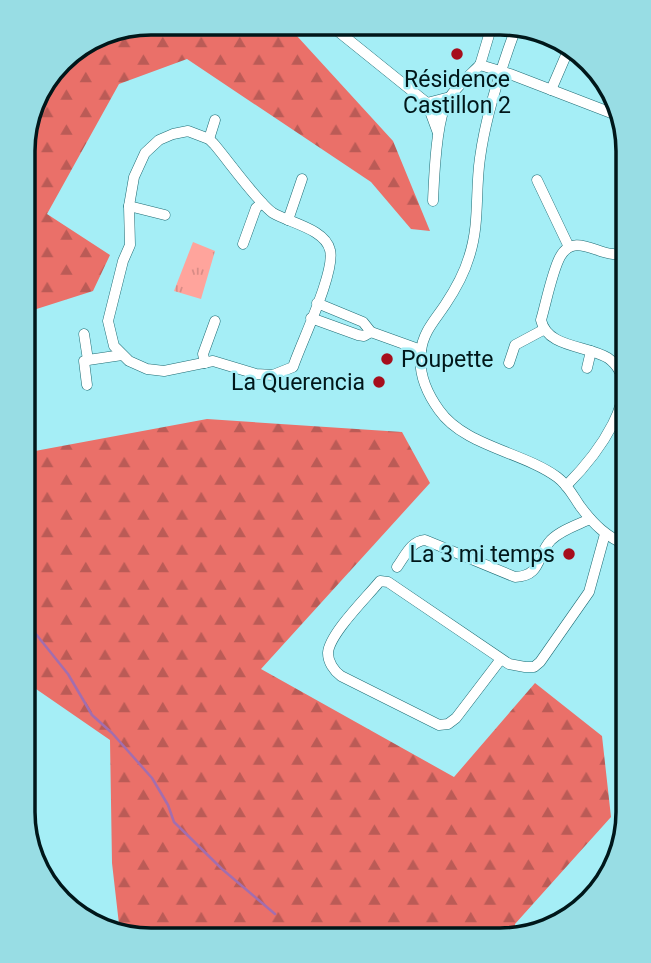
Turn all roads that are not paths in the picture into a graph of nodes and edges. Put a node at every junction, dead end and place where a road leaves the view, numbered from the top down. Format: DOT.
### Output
graph roads {
  1 [pos="343,35"];
  2 [pos="489,35"];
  3 [pos="513,36"];
  4 [pos="566,56"];
  5 [pos="480,65"];
  6 [pos="501,71"];
  7 [pos="551,90"];
  8 [pos="450,97"];
  9 [pos="428,103"];
  10 [pos="609,112"];
  11 [pos="215,120"];
  12 [pos="439,136"];
  13 [pos="209,139"];
  14 [pos="302,179"];
  15 [pos="537,180"];
  16 [pos="433,201"];
  17 [pos="262,202"];
  18 [pos="129,206"];
  19 [pos="165,215"];
  20 [pos="288,220"];
  21 [pos="243,244"];
  22 [pos="569,247"];
  23 [pos="616,255"];
  24 [pos="317,303"];
  25 [pos="345,316"];
  26 [pos="311,318"];
  27 [pos="215,321"];
  28 [pos="341,329"];
  29 [pos="543,330"];
  30 [pos="371,332"];
  31 [pos="84,334"];
  32 [pos="421,350"];
  33 [pos="592,351"];
  34 [pos="122,355"];
  35 [pos="88,360"];
  36 [pos="205,362"];
  37 [pos="509,363"];
  38 [pos="616,366"];
  39 [pos="587,368"];
  40 [pos="87,385"];
  41 [pos="616,419"];
  42 [pos="566,486"];
  43 [pos="590,519"];
  44 [pos="605,534"];
  45 [pos="616,540"];
  46 [pos="397,567"];
  47 [pos="501,659"];
  1 -- 9 [label="street"];
  2 -- 5 [label="street"];
  3 -- 6 [label="street"];
  4 -- 7 [label="street"];
  5 -- 6 [label="street"];
  5 -- 8 [label="street"];
  6 -- 7 [label="street"];
  6 -- 32 [label="street"];
  7 -- 10 [label="street"];
  8 -- 9 [label="street"];
  8 -- 12 [label="street"];
  9 -- 12 [label="street"];
  11 -- 13 [label="street"];
  12 -- 16 [label="street"];
  13 -- 17 [label="street"];
  13 -- 18 [label="street"];
  14 -- 20 [label="street"];
  15 -- 22 [label="street"];
  17 -- 20 [label="street"];
  17 -- 21 [label="street"];
  18 -- 19 [label="street"];
  18 -- 34 [label="street"];
  20 -- 24 [label="street"];
  22 -- 23 [label="street"];
  22 -- 29 [label="street"];
  24 -- 25 [label="street"];
  24 -- 26 [label="street"];
  25 -- 28 [label="street"];
  25 -- 30 [label="street"];
  26 -- 28 [label="street"];
  26 -- 36 [label="street"];
  27 -- 36 [label="street"];
  28 -- 30 [label="street"];
  29 -- 33 [label="street"];
  29 -- 37 [label="street"];
  30 -- 32 [label="street"];
  31 -- 35 [label="street"];
  32 -- 42 [label="street"];
  33 -- 38 [label="street"];
  33 -- 39 [label="street"];
  34 -- 35 [label="street"];
  34 -- 36 [label="street"];
  35 -- 40 [label="street"];
  41 -- 42 [label="street"];
  42 -- 43 [label="street"];
  43 -- 44 [label="street"];
  43 -- 46 [label="street"];
  44 -- 45 [label="street"];
  44 -- 47 [label="street"];
  47 -- 47 [label="street"];
}
